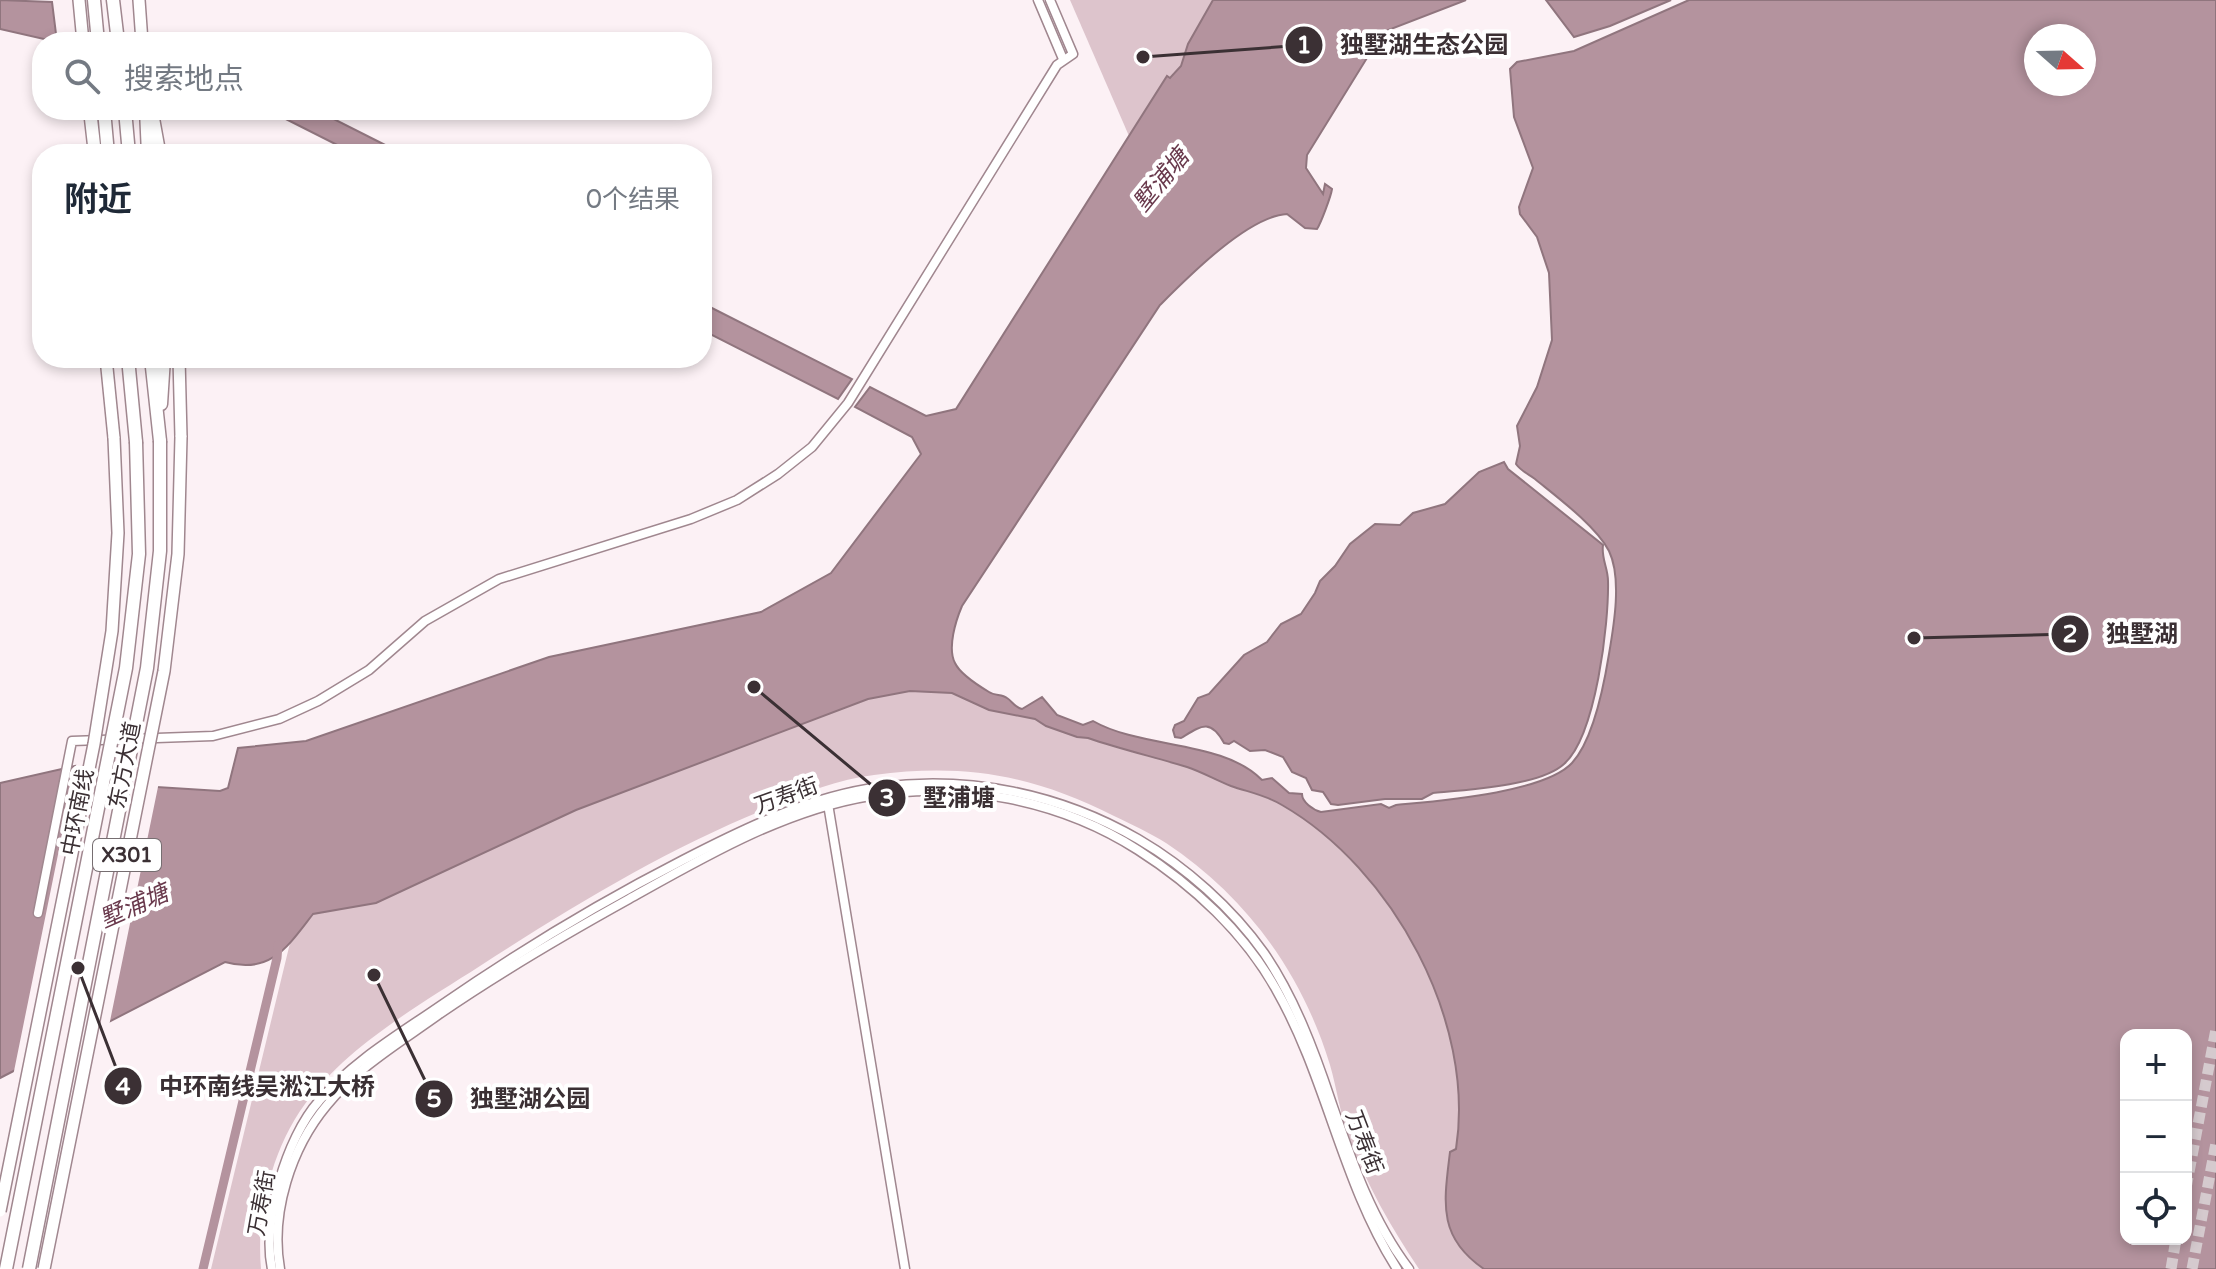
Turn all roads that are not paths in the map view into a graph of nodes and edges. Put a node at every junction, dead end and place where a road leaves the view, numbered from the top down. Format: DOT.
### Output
graph roads {
  1 [pos="79,0"];
  2 [pos="94,0"];
  3 [pos="113,0"];
  4 [pos="139,0"];
  5 [pos="1038,0"];
  6 [pos="1050,0"];
  7 [pos="82,32"];
  8 [pos="97,32"];
  9 [pos="117,32"];
  10 [pos="141,32"];
  11 [pos="1063,59"];
  12 [pos="90,120"];
  13 [pos="105,120"];
  14 [pos="126,120"];
  15 [pos="146,120"];
  16 [pos="154,120"];
  17 [pos="92,144"];
  18 [pos="107,144"];
  19 [pos="128,144"];
  20 [pos="148,144"];
  21 [pos="158,144"];
  22 [pos="107,368"];
  23 [pos="129,368"];
  24 [pos="152,368"];
  25 [pos="163,368"];
  26 [pos="179,368"];
  27 [pos="159,436"];
  28 [pos="828,802"];
  29 [pos="38,913"];
  30 [pos="0,1211"];
  31 [pos="6,1269"];
  32 [pos="29,1269"];
  33 [pos="44,1269"];
  34 [pos="272,1269"];
  35 [pos="280,1269"];
  36 [pos="905,1269"];
  37 [pos="1397,1269"];
  38 [pos="1409,1269"];
  1 -- 7 [label="main road"];
  2 -- 8 [label="highway"];
  3 -- 9 [label="highway"];
  4 -- 10 [label="main road"];
  5 -- 11 [label="street"];
  6 -- 11 [label="street"];
  11 -- 29 [label="street"];
  12 -- 17 [label="highway"];
  13 -- 18 [label="highway"];
  14 -- 19 [label="highway"];
  15 -- 20 [label="highway"];
  16 -- 21 [label="main road"];
  22 -- 30 [label="main road, 东方大道 / X301, bridge"];
  23 -- 31 [label="highway, 中环南线, bridge"];
  24 -- 27 [label="highway, 中环南线"];
  25 -- 27 [label="highway"];
  26 -- 33 [label="main road, 东方大道 / X301, bridge"];
  27 -- 32 [label="highway, 中环南线, bridge"];
  28 -- 34 [label="street, 万寿街"];
  28 -- 35 [label="street, 万寿街"];
  28 -- 36 [label="street"];
  28 -- 37 [label="street, 万寿街"];
  28 -- 38 [label="street, 万寿街"];
}
